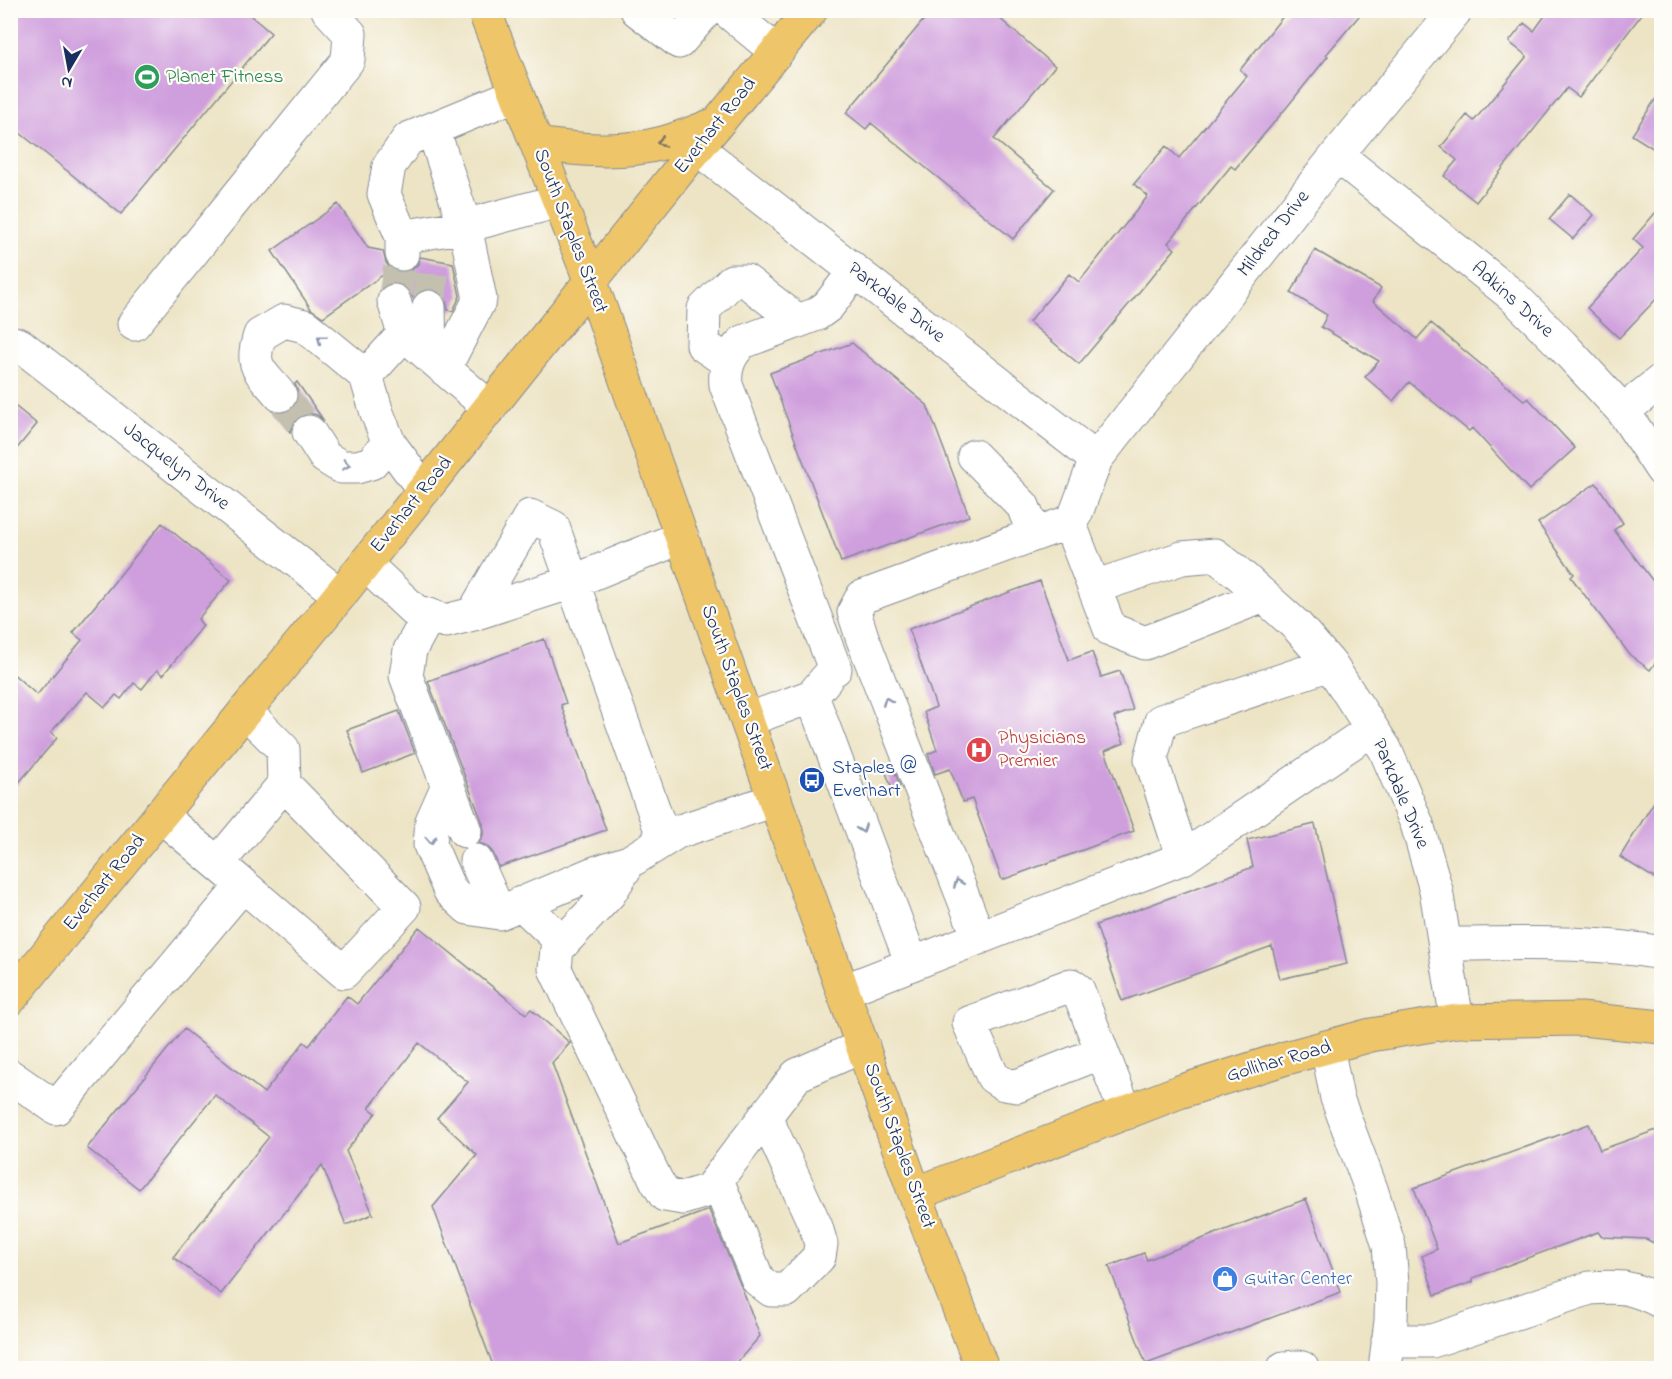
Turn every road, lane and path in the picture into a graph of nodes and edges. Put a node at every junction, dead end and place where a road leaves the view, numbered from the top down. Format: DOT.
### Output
graph roads {
  1 [pos="328,10"];
  2 [pos="484,10"];
  3 [pos="638,10"];
  4 [pos="707,10"];
  5 [pos="726,10"];
  6 [pos="811,10"];
  7 [pos="1456,10"];
  8 [pos="777,52"];
  9 [pos="517,94"];
  10 [pos="433,129"];
  11 [pos="707,136"];
  12 [pos="537,144"];
  13 [pos="1337,155"];
  14 [pos="559,201"];
  15 [pos="428,242"];
  16 [pos="855,271"];
  17 [pos="591,282"];
  18 [pos="394,301"];
  19 [pos="429,307"];
  20 [pos="798,321"];
  21 [pos="134,324"];
  22 [pos="404,334"];
  23 [pos="10,342"];
  24 [pos="728,362"];
  25 [pos="437,363"];
  26 [pos="366,376"];
  27 [pos="1662,380"];
  28 [pos="280,395"];
  29 [pos="490,408"];
  30 [pos="1623,411"];
  31 [pos="309,432"];
  32 [pos="389,443"];
  33 [pos="974,456"];
  34 [pos="1096,459"];
  35 [pos="1662,470"];
  36 [pos="424,490"];
  37 [pos="1069,522"];
  38 [pos="1034,534"];
  39 [pos="682,537"];
  40 [pos="364,564"];
  41 [pos="572,582"];
  42 [pos="1094,587"];
  43 [pos="340,595"];
  44 [pos="1263,596"];
  45 [pos="473,614"];
  46 [pos="429,615"];
  47 [pos="862,637"];
  48 [pos="1330,664"];
  49 [pos="835,669"];
  50 [pos="812,696"];
  51 [pos="245,711"];
  52 [pos="747,720"];
  53 [pos="1372,729"];
  54 [pos="284,784"];
  55 [pos="448,785"];
  56 [pos="775,800"];
  57 [pos="160,815"];
  58 [pos="465,831"];
  59 [pos="664,839"];
  60 [pos="1183,858"];
  61 [pos="476,861"];
  62 [pos="629,862"];
  63 [pos="218,863"];
  64 [pos="243,885"];
  65 [pos="510,908"];
  66 [pos="979,938"];
  67 [pos="563,943"];
  68 [pos="1445,944"];
  69 [pos="1662,953"];
  70 [pos="912,964"];
  71 [pos="843,991"];
  72 [pos="10,999"];
  73 [pos="1457,1021"];
  74 [pos="1662,1027"];
  75 [pos="862,1046"];
  76 [pos="1327,1047"];
  77 [pos="1102,1052"];
  78 [pos="10,1076"];
  79 [pos="1125,1113"];
  80 [pos="765,1116"];
  81 [pos="717,1180"];
  82 [pos="915,1194"];
  83 [pos="1662,1302"];
  84 [pos="1386,1355"];
  85 [pos="982,1368"];
  86 [pos="1284,1368"];
  87 [pos="1302,1368"];
  1 -- 21 [label="street"];
  2 -- 9 [label="main road, South Staples Street"];
  3 -- 4 [label="street"];
  5 -- 8 [label="street"];
  6 -- 8 [label="main road, Everhart Road"];
  7 -- 13 [label="street, Mildred Drive"];
  8 -- 11 [label="main road, Everhart Road"];
  9 -- 10 [label="street"];
  9 -- 12 [label="main road, South Staples Street"];
  10 -- 15 [label="street"];
  10 -- 15 [label="street"];
  11 -- 12 [label="main road, one-way"];
  11 -- 16 [label="street, Parkdale Drive"];
  11 -- 17 [label="main road, Everhart Road"];
  12 -- 14 [label="main road, South Staples Street"];
  13 -- 30 [label="street, Adkins Drive"];
  13 -- 34 [label="street, Mildred Drive"];
  14 -- 15 [label="street"];
  14 -- 17 [label="main road, South Staples Street"];
  15 -- 25 [label="street"];
  16 -- 20 [label="street"];
  16 -- 34 [label="street, Parkdale Drive"];
  17 -- 29 [label="main road, Everhart Road"];
  17 -- 39 [label="main road, South Staples Street"];
  18 -- 22 [label="street"];
  19 -- 25 [label="street"];
  20 -- 24 [label="street"];
  20 -- 24 [label="street"];
  22 -- 25 [label="street"];
  22 -- 26 [label="street"];
  23 -- 43 [label="street, Jacquelyn Drive"];
  24 -- 49 [label="street"];
  25 -- 29 [label="street"];
  26 -- 28 [label="street, one-way"];
  26 -- 32 [label="street"];
  27 -- 30 [label="street"];
  29 -- 36 [label="main road, Everhart Road"];
  30 -- 35 [label="street, Adkins Drive"];
  31 -- 32 [label="street, one-way"];
  32 -- 36 [label="street"];
  33 -- 38 [label="street"];
  34 -- 37 [label="street, Mildred Drive"];
  36 -- 40 [label="main road, Everhart Road"];
  37 -- 38 [label="street"];
  37 -- 42 [label="street"];
  38 -- 47 [label="street"];
  39 -- 41 [label="street"];
  39 -- 52 [label="main road, South Staples Street"];
  40 -- 43 [label="main road, Everhart Road"];
  40 -- 46 [label="street"];
  41 -- 45 [label="street"];
  41 -- 45 [label="street"];
  41 -- 59 [label="street"];
  42 -- 44 [label="street, Parkdale Drive"];
  42 -- 44 [label="street"];
  43 -- 51 [label="main road, Everhart Road"];
  44 -- 48 [label="street, Parkdale Drive"];
  45 -- 46 [label="street"];
  46 -- 55 [label="street"];
  47 -- 49 [label="street"];
  66 -- 47 [label="street, one-way"];
  48 -- 53 [label="street, Parkdale Drive"];
  48 -- 60 [label="street"];
  49 -- 50 [label="street"];
  50 -- 52 [label="street"];
  50 -- 70 [label="street, one-way"];
  51 -- 54 [label="street"];
  51 -- 57 [label="main road, Everhart Road"];
  52 -- 56 [label="main road, South Staples Street"];
  53 -- 60 [label="street"];
  53 -- 68 [label="street, Parkdale Drive"];
  54 -- 63 [label="street"];
  54 -- 64 [label="street"];
  55 -- 58 [label="street"];
  55 -- 65 [label="street, one-way"];
  56 -- 59 [label="street"];
  56 -- 71 [label="main road, South Staples Street"];
  57 -- 63 [label="street"];
  57 -- 72 [label="main road, Everhart Road"];
  59 -- 62 [label="street"];
  60 -- 66 [label="street"];
  61 -- 65 [label="street"];
  62 -- 65 [label="street"];
  62 -- 67 [label="street"];
  63 -- 64 [label="street"];
  64 -- 78 [label="street"];
  65 -- 67 [label="street"];
  66 -- 70 [label="street"];
  67 -- 81 [label="street"];
  68 -- 69 [label="street"];
  68 -- 73 [label="street, Parkdale Drive"];
  70 -- 71 [label="street"];
  71 -- 75 [label="main road, South Staples Street"];
  73 -- 74 [label="main road, Gollihar Road"];
  73 -- 76 [label="main road, Gollihar Road"];
  75 -- 80 [label="street"];
  75 -- 82 [label="main road, South Staples Street"];
  76 -- 79 [label="main road, Gollihar Road"];
  76 -- 84 [label="street"];
  77 -- 79 [label="street"];
  79 -- 82 [label="main road, Gollihar Road"];
  80 -- 81 [label="street"];
  80 -- 81 [label="street"];
  82 -- 85 [label="main road, South Staples Street"];
  83 -- 84 [label="street"];
  86 -- 87 [label="street"];
}
